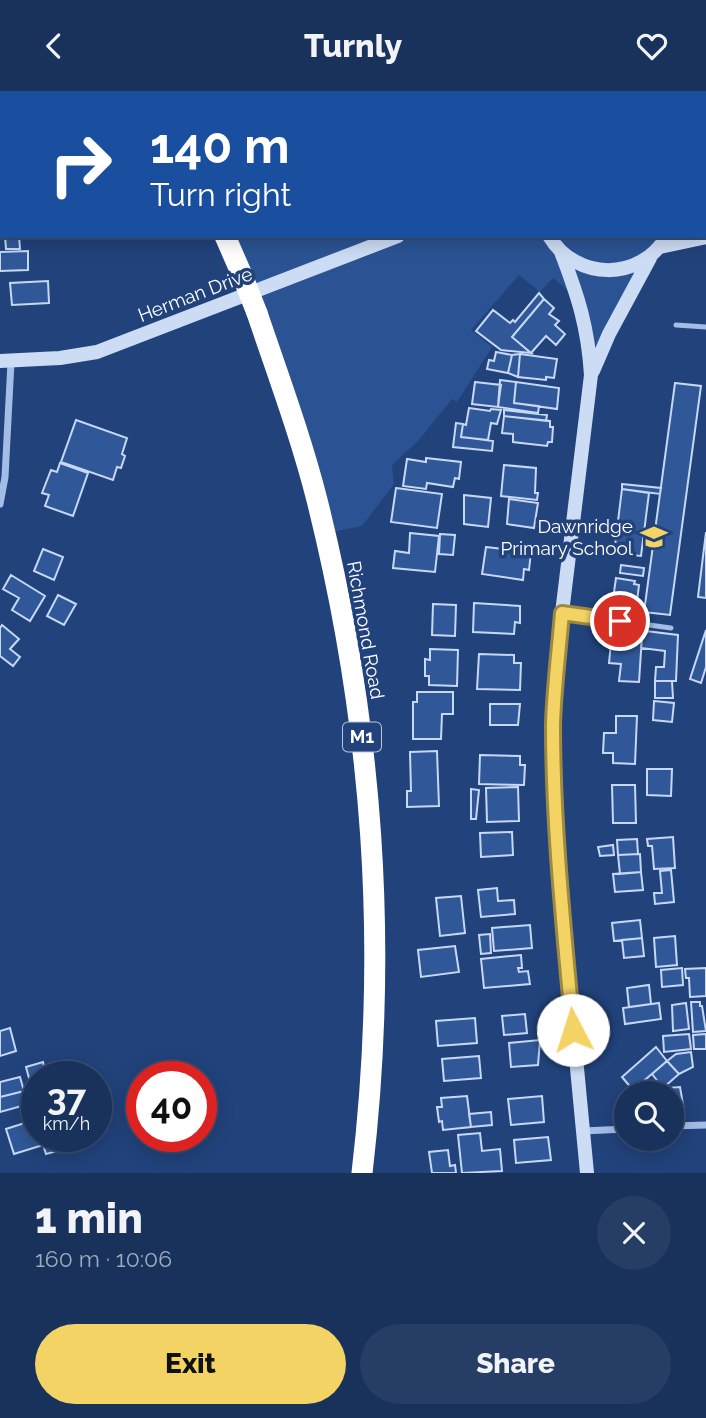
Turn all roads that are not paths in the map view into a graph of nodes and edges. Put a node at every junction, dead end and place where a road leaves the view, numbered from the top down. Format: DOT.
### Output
graph roads {
  1 [pos="226,238"];
  2 [pos="393,238"];
  3 [pos="548,238"];
  4 [pos="701,238"];
  5 [pos="660,246"];
  6 [pos="561,252"];
  7 [pos="676,325"];
  8 [pos="706,327"];
  9 [pos="6,361"];
  10 [pos="590,375"];
  11 [pos="0,504"];
  12 [pos="562,613"];
  13 [pos="671,628"];
  14 [pos="706,1125"];
  15 [pos="684,1126"];
  16 [pos="614,1130"];
  17 [pos="583,1131"];
  18 [pos="362,1173"];
  19 [pos="587,1173"];
  1 -- 18 [label="highway, Richmond Road / M1, bridge"];
  2 -- 9 [label="street, Herman Drive"];
  3 -- 6 [label="street"];
  4 -- 5 [label="street"];
  5 -- 6 [label="street"];
  5 -- 10 [label="street"];
  6 -- 10 [label="street"];
  7 -- 8 [label="lane"];
  9 -- 11 [label="street"];
  10 -- 12 [label="street"];
  12 -- 13 [label="lane"];
  12 -- 17 [label="street"];
  14 -- 15 [label="street"];
  16 -- 17 [label="street"];
  17 -- 19 [label="street"];
}
